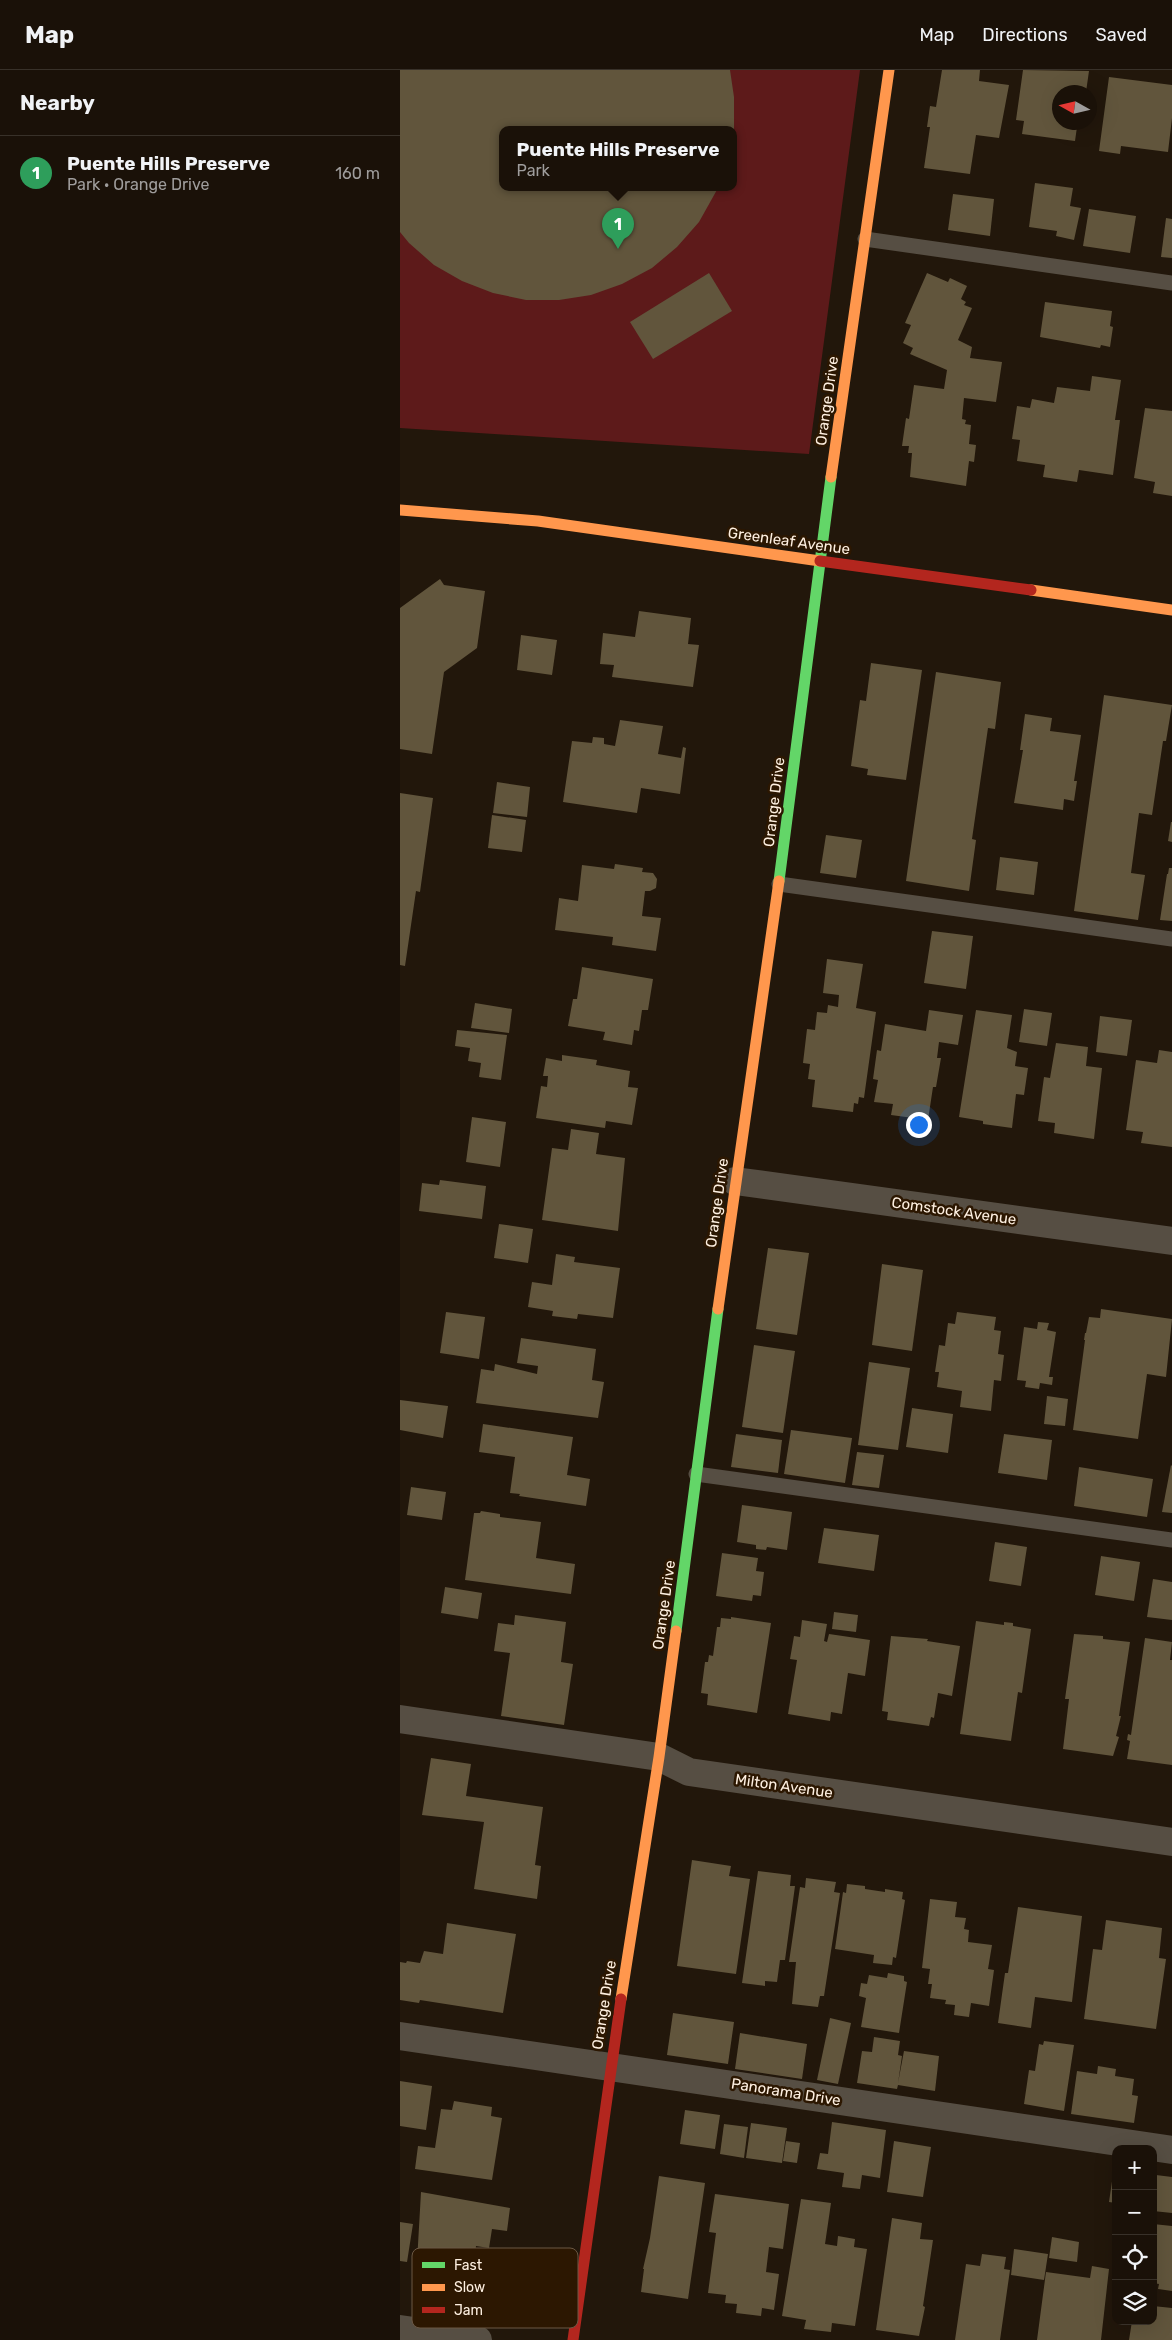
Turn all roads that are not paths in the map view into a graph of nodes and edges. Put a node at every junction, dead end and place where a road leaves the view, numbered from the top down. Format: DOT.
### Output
graph roads {
  1 [pos="889,70"];
  2 [pos="865,239"];
  3 [pos="1172,283"];
  4 [pos="400,510"];
  5 [pos="819,560"];
  6 [pos="1172,610"];
  7 [pos="779,884"];
  8 [pos="1172,939"];
  9 [pos="735,1181"];
  10 [pos="1172,1241"];
  11 [pos="696,1474"];
  12 [pos="1172,1540"];
  13 [pos="400,1719"];
  14 [pos="659,1757"];
  15 [pos="1172,1842"];
  16 [pos="400,2036"];
  17 [pos="610,2066"];
  18 [pos="1172,2150"];
  19 [pos="578,2303"];
  20 [pos="400,2329"];
  21 [pos="478,2340"];
  1 -- 2 [label="street, Orange Drive"];
  2 -- 3 [label="lane"];
  2 -- 5 [label="street, Orange Drive"];
  4 -- 5 [label="street, Greenleaf Avenue"];
  5 -- 6 [label="street, Greenleaf Avenue"];
  5 -- 7 [label="street, Orange Drive"];
  7 -- 8 [label="lane"];
  7 -- 9 [label="street, Orange Drive"];
  9 -- 10 [label="street, Comstock Avenue"];
  9 -- 11 [label="street, Orange Drive"];
  11 -- 12 [label="lane"];
  11 -- 14 [label="street, Orange Drive"];
  13 -- 14 [label="street, Milton Avenue"];
  14 -- 15 [label="street, Milton Avenue"];
  14 -- 17 [label="street, Orange Drive"];
  16 -- 17 [label="street, Panorama Drive"];
  17 -- 18 [label="street, Panorama Drive"];
  17 -- 19 [label="street, Orange Drive"];
  20 -- 21 [label="street"];
}
